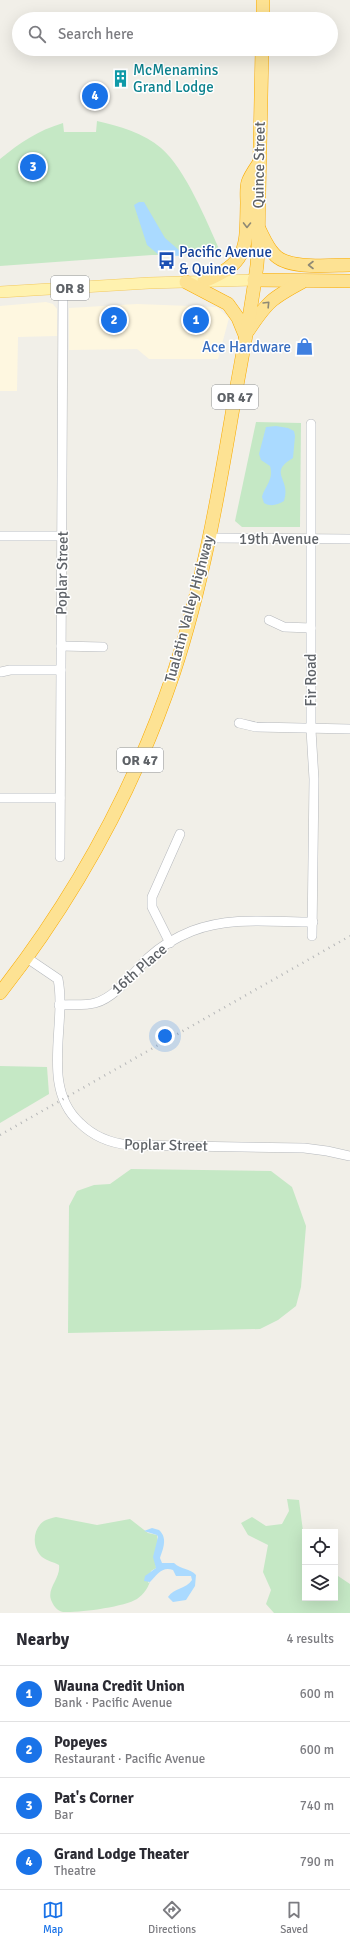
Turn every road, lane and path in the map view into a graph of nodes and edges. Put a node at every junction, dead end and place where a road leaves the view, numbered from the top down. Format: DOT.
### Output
graph roads {
  1 [pos="263,0"];
  2 [pos="263,12"];
  3 [pos="262,56"];
  4 [pos="260,162"];
  5 [pos="258,227"];
  6 [pos="350,265"];
  7 [pos="254,280"];
  8 [pos="204,281"];
  9 [pos="304,281"];
  10 [pos="350,281"];
  11 [pos="186,282"];
  12 [pos="63,288"];
  13 [pos="0,292"];
  14 [pos="245,335"];
  15 [pos="311,424"];
  16 [pos="0,536"];
  17 [pos="63,536"];
  18 [pos="208,538"];
  19 [pos="311,539"];
  20 [pos="350,539"];
  21 [pos="269,620"];
  22 [pos="311,628"];
  23 [pos="61,646"];
  24 [pos="103,647"];
  25 [pos="61,670"];
  26 [pos="1,672"];
  27 [pos="238,723"];
  28 [pos="350,729"];
  29 [pos="311,730"];
  30 [pos="0,798"];
  31 [pos="60,798"];
  32 [pos="180,834"];
  33 [pos="60,857"];
  34 [pos="313,922"];
  35 [pos="312,936"];
  36 [pos="170,942"];
  37 [pos="27,958"];
  38 [pos="0,993"];
  39 [pos="59,1004"];
  40 [pos="350,1156"];
  1 -- 2 [label="highway"];
  3 -- 4 [label="highway, Quince Street / OR 47"];
  4 -- 5 [label="highway, Quince Street / OR 47"];
  4 -- 8 [label="highway, one-way"];
  6 -- 5 [label="highway, one-way"];
  5 -- 7 [label="highway, Quince Street / OR 47"];
  7 -- 8 [label="main road, OR 8"];
  7 -- 9 [label="highway, OR 8"];
  7 -- 14 [label="highway, Tualatin Valley Highway / OR 47"];
  8 -- 11 [label="main road, OR 8"];
  9 -- 10 [label="highway, OR 8"];
  14 -- 9 [label="highway, one-way"];
  11 -- 12 [label="main road, OR 8"];
  11 -- 14 [label="highway"];
  12 -- 13 [label="main road, OR 8"];
  12 -- 17 [label="street, Poplar Street"];
  14 -- 18 [label="highway, Tualatin Valley Highway / OR 47"];
  15 -- 19 [label="street, Fir Road"];
  16 -- 17 [label="street"];
  17 -- 23 [label="street, Poplar Street"];
  18 -- 19 [label="street, 19th Avenue"];
  18 -- 37 [label="highway, Tualatin Valley Highway / OR 47"];
  19 -- 20 [label="street, 19th Avenue"];
  19 -- 22 [label="street, Fir Road"];
  21 -- 22 [label="street"];
  22 -- 29 [label="street, Fir Road"];
  23 -- 24 [label="street"];
  23 -- 25 [label="street, Poplar Street"];
  25 -- 26 [label="street"];
  25 -- 31 [label="street, Poplar Street"];
  27 -- 29 [label="street"];
  28 -- 29 [label="street"];
  29 -- 34 [label="street, Fir Road"];
  30 -- 31 [label="street"];
  31 -- 33 [label="street, Poplar Street"];
  32 -- 36 [label="street"];
  34 -- 35 [label="street, Fir Road"];
  34 -- 36 [label="street, 16th Place"];
  36 -- 39 [label="street, 16th Place"];
  37 -- 38 [label="highway, Tualatin Valley Highway / OR 47"];
  37 -- 39 [label="street, Poplar Street"];
  39 -- 40 [label="street, Poplar Street"];
}
